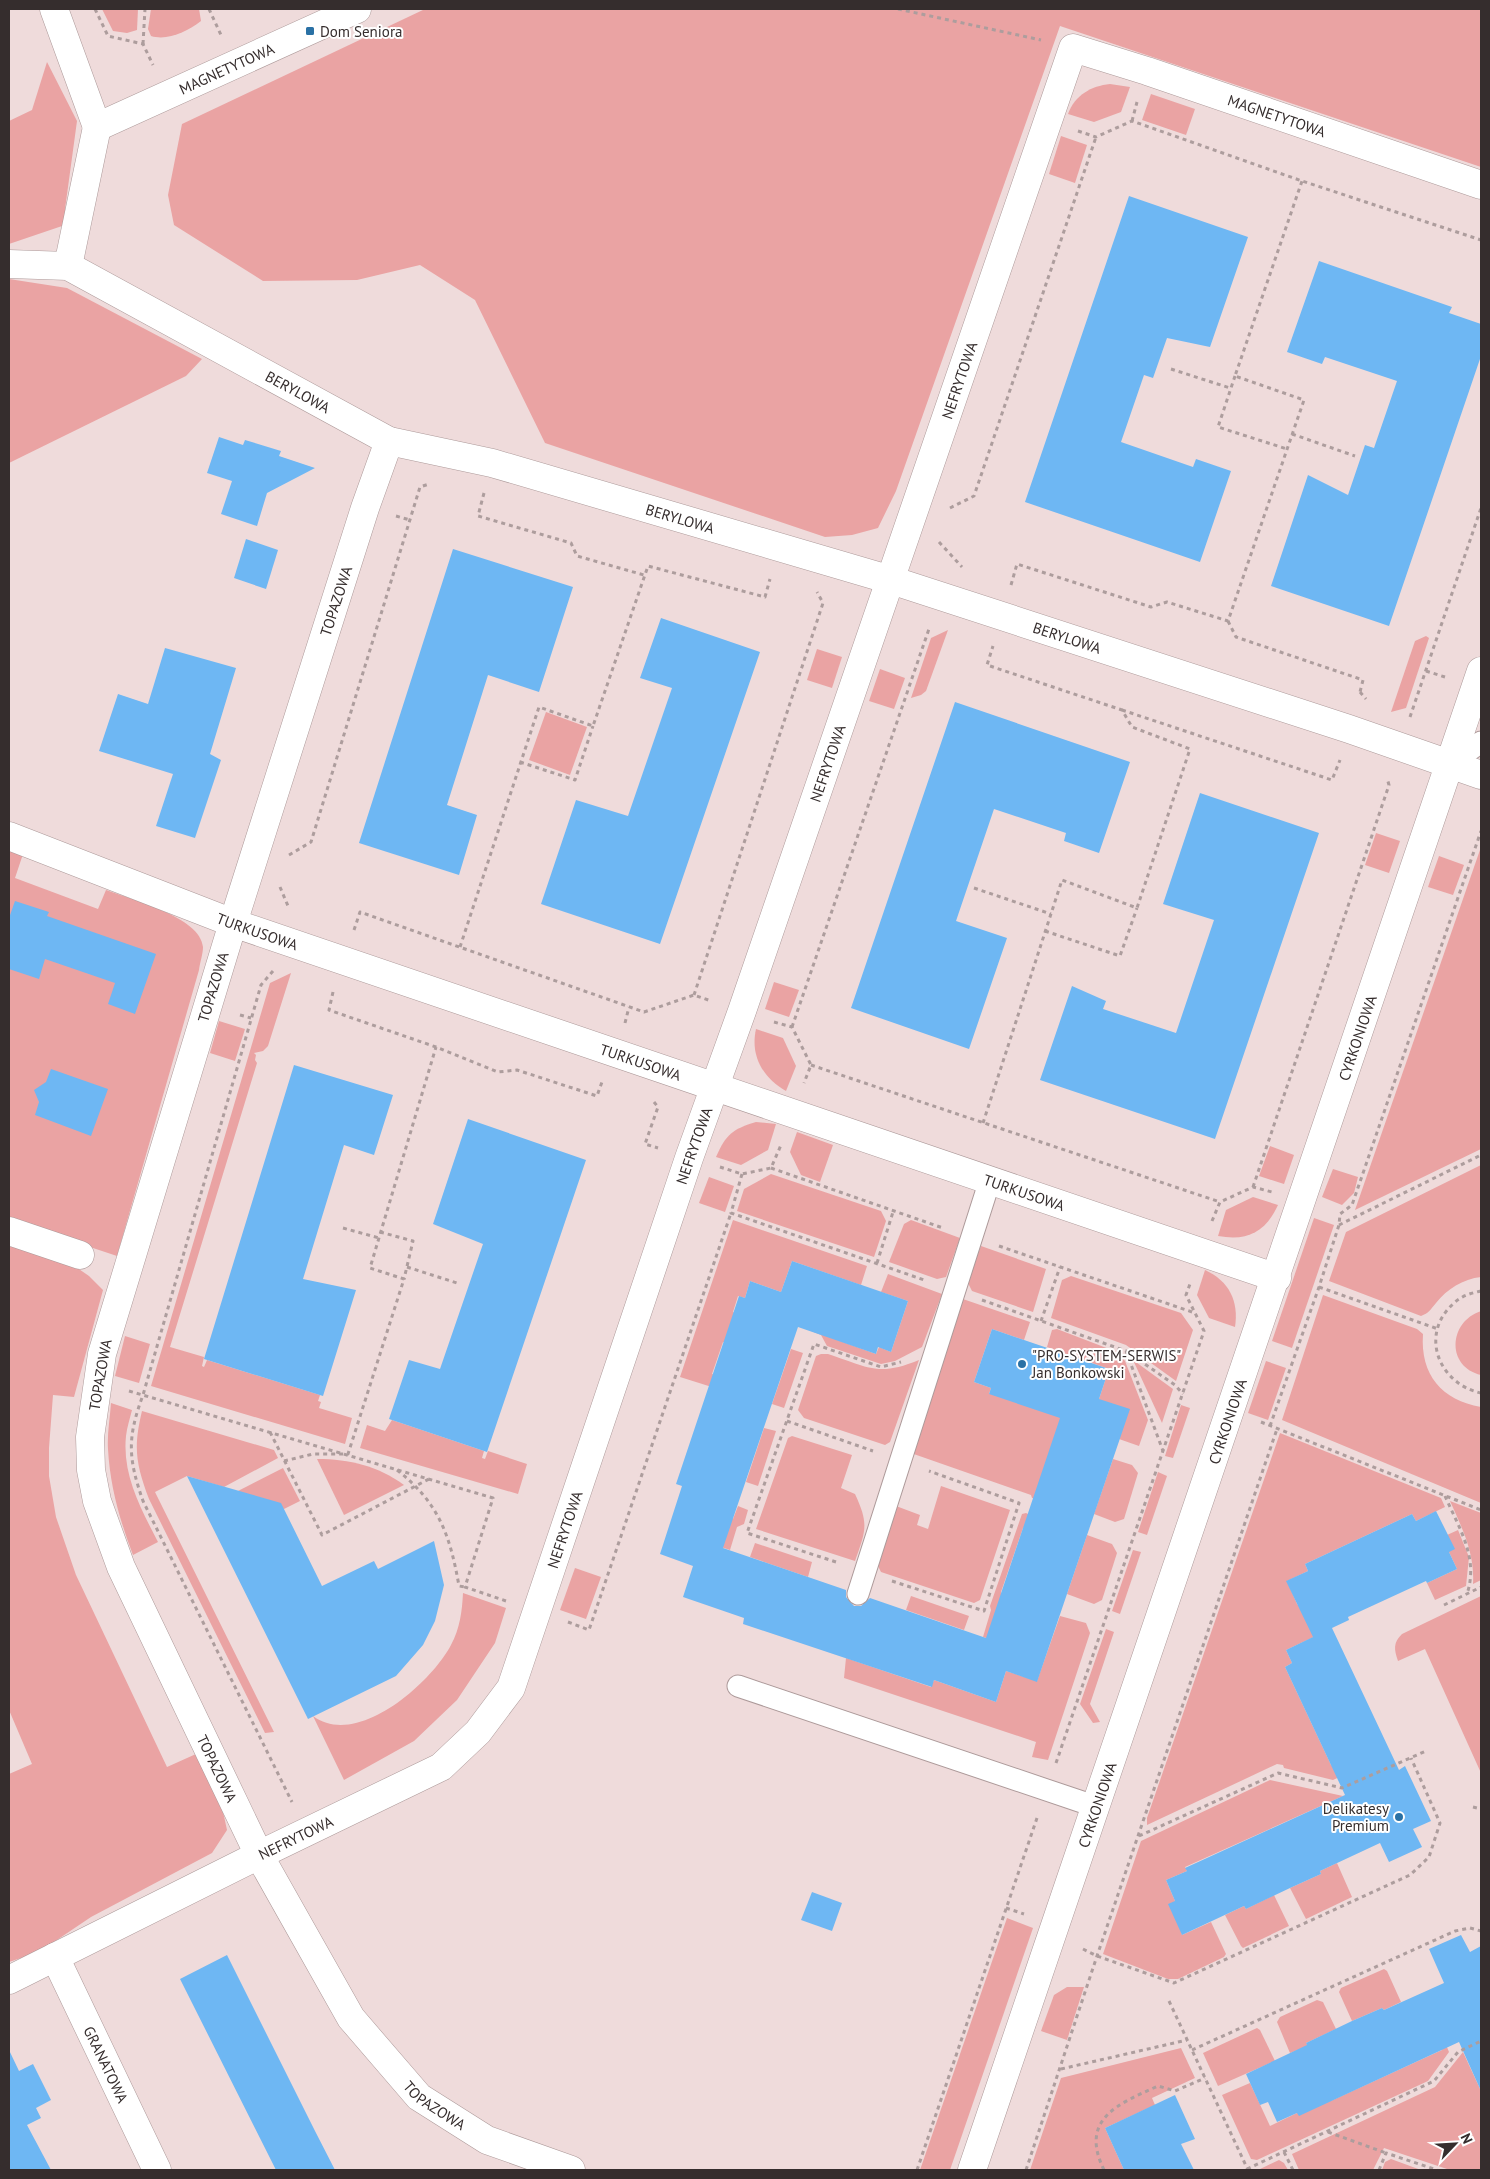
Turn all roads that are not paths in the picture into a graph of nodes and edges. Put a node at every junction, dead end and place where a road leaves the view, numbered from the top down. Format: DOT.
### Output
graph roads {
  1 [pos="54,9"];
  2 [pos="357,9"];
  3 [pos="1073,48"];
  4 [pos="97,127"];
  5 [pos="1481,185"];
  6 [pos="9,264"];
  7 [pos="68,266"];
  8 [pos="389,441"];
  9 [pos="891,580"];
  10 [pos="1481,671"];
  11 [pos="1481,742"];
  12 [pos="1450,765"];
  13 [pos="1481,775"];
  14 [pos="9,836"];
  15 [pos="232,923"];
  16 [pos="714,1087"];
  17 [pos="990,1180"];
  18 [pos="9,1231"];
  19 [pos="80,1255"];
  20 [pos="1277,1278"];
  21 [pos="858,1594"];
  22 [pos="738,1686"];
  23 [pos="1097,1807"];
  24 [pos="259,1855"];
  25 [pos="55,1957"];
  26 [pos="9,1980"];
  27 [pos="157,2170"];
  28 [pos="571,2170"];
  29 [pos="972,2170"];
  1 -- 4 [label="street"];
  2 -- 4 [label="street, MAGNETYTOWA"];
  3 -- 5 [label="street, MAGNETYTOWA"];
  3 -- 9 [label="street, NEFRYTOWA"];
  4 -- 7 [label="street"];
  6 -- 7 [label="street"];
  7 -- 8 [label="street, BERYLOWA"];
  8 -- 9 [label="street, BERYLOWA"];
  8 -- 15 [label="street, TOPAZOWA"];
  9 -- 12 [label="street, BERYLOWA"];
  9 -- 16 [label="street, NEFRYTOWA"];
  10 -- 12 [label="street, CYRKONIOWA"];
  11 -- 12 [label="lane"];
  12 -- 13 [label="street, BERYLOWA"];
  12 -- 20 [label="street, CYRKONIOWA"];
  14 -- 15 [label="street, TURKUSOWA"];
  15 -- 16 [label="street, TURKUSOWA"];
  15 -- 24 [label="street, TOPAZOWA"];
  16 -- 17 [label="street, TURKUSOWA"];
  16 -- 24 [label="street, NEFRYTOWA"];
  17 -- 20 [label="street, TURKUSOWA"];
  17 -- 21 [label="lane"];
  18 -- 19 [label="street"];
  20 -- 23 [label="street, CYRKONIOWA"];
  22 -- 23 [label="lane"];
  23 -- 29 [label="street, CYRKONIOWA"];
  24 -- 25 [label="street, NEFRYTOWA"];
  24 -- 28 [label="street, TOPAZOWA"];
  25 -- 26 [label="street, NEFRYTOWA"];
  25 -- 27 [label="street, GRANATOWA"];
}
